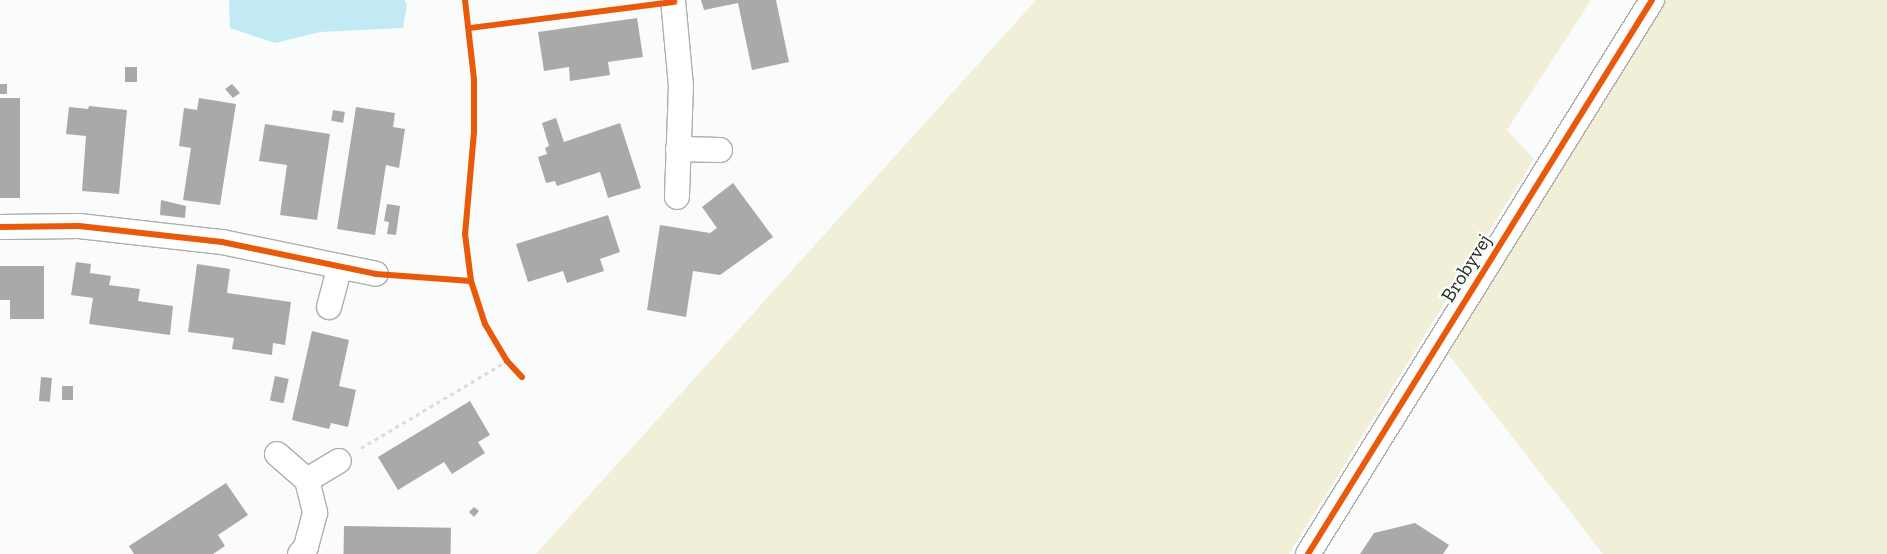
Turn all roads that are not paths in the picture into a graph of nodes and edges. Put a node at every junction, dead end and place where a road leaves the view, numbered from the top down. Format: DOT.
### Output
graph roads {
  1 [pos="673,0"];
  2 [pos="1652,0"];
  3 [pos="678,149"];
  4 [pos="720,150"];
  5 [pos="677,197"];
  6 [pos="0,227"];
  7 [pos="340,266"];
  8 [pos="376,274"];
  9 [pos="329,307"];
  10 [pos="277,454"];
  11 [pos="339,461"];
  12 [pos="307,480"];
  13 [pos="300,554"];
  14 [pos="1308,554"];
  1 -- 3 [label="street"];
  2 -- 14 [label="street, Brobyvej"];
  3 -- 4 [label="street"];
  3 -- 5 [label="street"];
  6 -- 7 [label="street"];
  7 -- 8 [label="street"];
  7 -- 9 [label="street"];
  10 -- 12 [label="street"];
  11 -- 12 [label="street"];
  12 -- 13 [label="street"];
}
